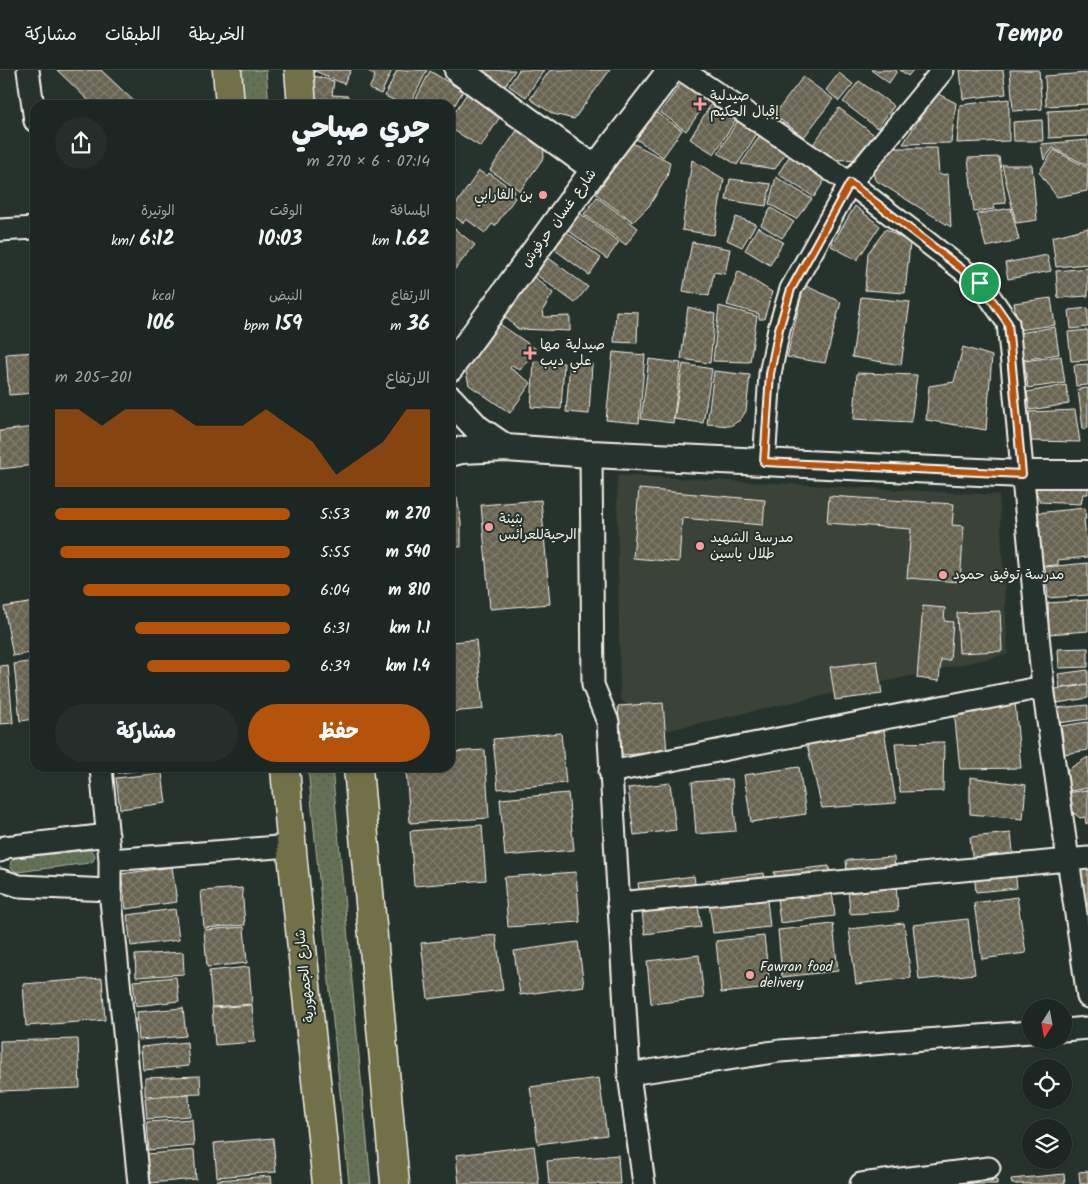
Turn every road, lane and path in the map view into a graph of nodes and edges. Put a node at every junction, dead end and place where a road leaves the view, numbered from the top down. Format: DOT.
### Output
graph roads {
  1 [pos="28,70"];
  2 [pos="227,70"];
  3 [pos="299,70"];
  4 [pos="309,70"];
  5 [pos="671,70"];
  6 [pos="682,70"];
  7 [pos="943,70"];
  8 [pos="463,71"];
  9 [pos="32,100"];
  10 [pos="230,100"];
  11 [pos="302,100"];
  12 [pos="302,100"];
  13 [pos="594,169"];
  14 [pos="850,183"];
  15 [pos="30,228"];
  16 [pos="0,230"];
  17 [pos="455,361"];
  18 [pos="455,404"];
  19 [pos="506,448"];
  20 [pos="455,452"];
  21 [pos="591,454"];
  22 [pos="764,462"];
  23 [pos="1022,474"];
  24 [pos="1088,474"];
  25 [pos="1043,687"];
  26 [pos="101,772"];
  27 [pos="285,772"];
  28 [pos="358,772"];
  29 [pos="610,772"];
  30 [pos="108,835"];
  31 [pos="291,846"];
  32 [pos="0,851"];
  33 [pos="1078,859"];
  34 [pos="110,860"];
  35 [pos="0,880"];
  36 [pos="110,890"];
  37 [pos="618,903"];
  38 [pos="1088,997"];
  39 [pos="1088,1028"];
  40 [pos="1072,1029"];
  41 [pos="1022,1033"];
  42 [pos="629,1074"];
  43 [pos="989,1168"];
  44 [pos="139,1184"];
  45 [pos="327,1184"];
  46 [pos="395,1184"];
  47 [pos="644,1184"];
  48 [pos="861,1184"];
  1 -- 9 [label="street"];
  2 -- 10 [label="main road"];
  3 -- 11 [label="main road"];
  4 -- 12 [label="street"];
  5 -- 13 [label="street, شارع غسان حرفوش"];
  6 -- 14 [label="street"];
  7 -- 14 [label="street"];
  8 -- 13 [label="street"];
  13 -- 17 [label="street, شارع غسان حرفوش"];
  14 -- 22 [label="street"];
  14 -- 23 [label="street"];
  15 -- 16 [label="street"];
  18 -- 19 [label="street"];
  19 -- 20 [label="street"];
  19 -- 21 [label="street"];
  21 -- 22 [label="street"];
  21 -- 29 [label="street"];
  22 -- 23 [label="street"];
  23 -- 24 [label="street"];
  23 -- 25 [label="street"];
  25 -- 29 [label="street"];
  25 -- 33 [label="street"];
  26 -- 30 [label="street"];
  27 -- 31 [label="main road, شارع الجمهورية"];
  28 -- 46 [label="main road"];
  29 -- 37 [label="street"];
  30 -- 32 [label="street"];
  30 -- 34 [label="street"];
  31 -- 34 [label="street"];
  31 -- 45 [label="main road, شارع الجمهورية"];
  33 -- 37 [label="street"];
  33 -- 38 [label="street"];
  34 -- 36 [label="street"];
  35 -- 36 [label="street"];
  36 -- 44 [label="street"];
  37 -- 42 [label="street"];
  39 -- 40 [label="street"];
  41 -- 42 [label="street"];
  42 -- 47 [label="street"];
  43 -- 48 [label="street"];
}
